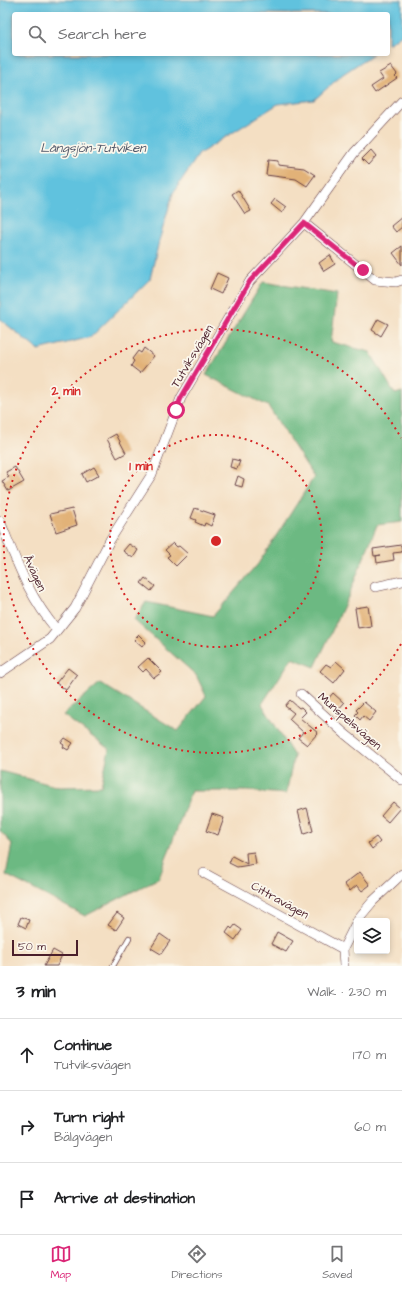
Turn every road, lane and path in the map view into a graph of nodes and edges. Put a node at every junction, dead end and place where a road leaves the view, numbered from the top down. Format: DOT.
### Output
graph roads {
  1 [pos="402,101"];
  2 [pos="304,223"];
  3 [pos="402,280"];
  4 [pos="0,521"];
  5 [pos="402,581"];
  6 [pos="375,587"];
  7 [pos="57,630"];
  8 [pos="0,673"];
  9 [pos="301,694"];
  10 [pos="402,780"];
  11 [pos="204,873"];
  12 [pos="402,874"];
  13 [pos="129,938"];
  14 [pos="343,949"];
  15 [pos="113,966"];
  16 [pos="344,966"];
  1 -- 2 [label="street, Tutviksvägen"];
  2 -- 3 [label="street"];
  2 -- 7 [label="street, Tutviksvägen"];
  4 -- 7 [label="street, Åvägen"];
  5 -- 6 [label="street"];
  7 -- 8 [label="street, Tutviksvägen"];
  9 -- 10 [label="street, Munspelsvägen"];
  11 -- 14 [label="street, Cittravägen"];
  12 -- 14 [label="street"];
  13 -- 15 [label="lane"];
  14 -- 16 [label="street"];
}
